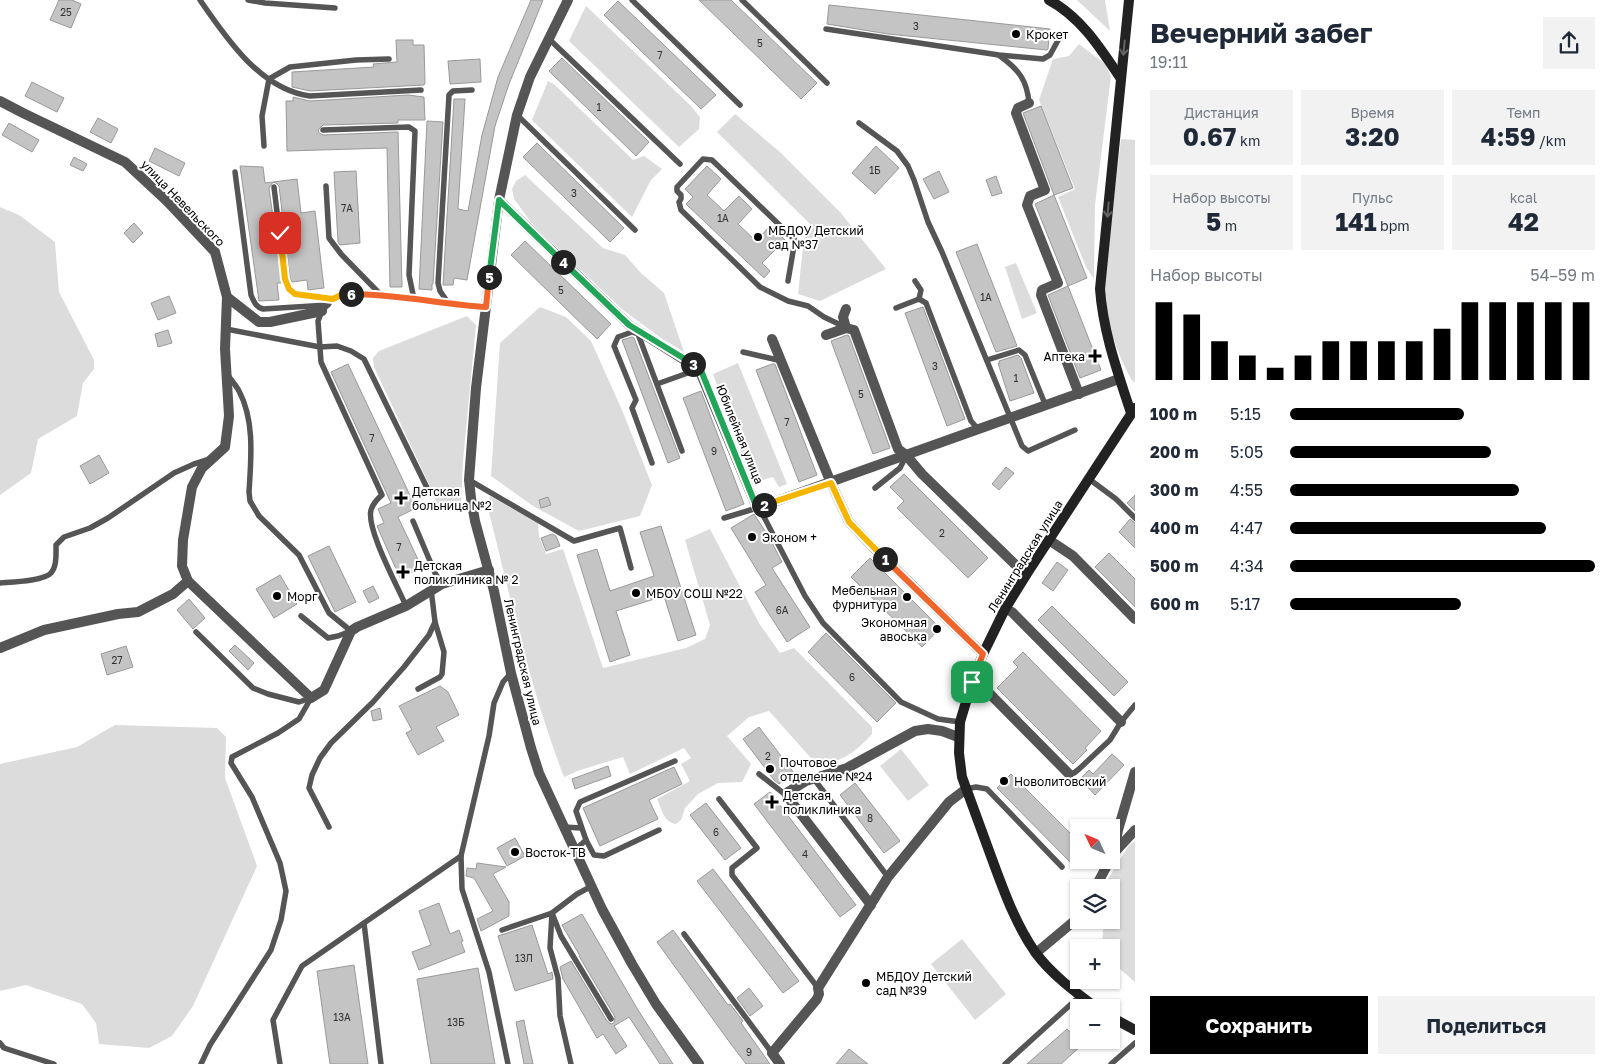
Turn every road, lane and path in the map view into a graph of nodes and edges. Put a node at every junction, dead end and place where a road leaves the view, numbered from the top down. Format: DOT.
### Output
graph roads {
  1 [pos="200,0"];
  2 [pos="248,0"];
  3 [pos="568,0"];
  4 [pos="632,0"];
  5 [pos="742,0"];
  6 [pos="1049,0"];
  7 [pos="1129,0"];
  8 [pos="294,3"];
  9 [pos="335,8"];
  10 [pos="826,29"];
  11 [pos="1062,33"];
  12 [pos="548,38"];
  13 [pos="999,55"];
  14 [pos="389,59"];
  15 [pos="269,79"];
  16 [pos="1120,79"];
  17 [pos="827,83"];
  18 [pos="421,90"];
  19 [pos="472,90"];
  20 [pos="0,101"];
  21 [pos="1029,103"];
  22 [pos="740,106"];
  23 [pos="517,115"];
  24 [pos="860,124"];
  25 [pos="323,130"];
  26 [pos="264,146"];
  27 [pos="680,164"];
  28 [pos="235,172"];
  29 [pos="326,186"];
  30 [pos="274,187"];
  31 [pos="499,200"];
  32 [pos="635,230"];
  33 [pos="916,280"];
  34 [pos="788,281"];
  35 [pos="380,294"];
  36 [pos="228,297"];
  37 [pos="333,299"];
  38 [pos="414,299"];
  39 [pos="919,299"];
  40 [pos="449,304"];
  41 [pos="486,307"];
  42 [pos="325,308"];
  43 [pos="896,308"];
  44 [pos="846,309"];
  45 [pos="846,328"];
  46 [pos="226,329"];
  47 [pos="628,329"];
  48 [pos="826,335"];
  49 [pos="772,339"];
  50 [pos="320,347"];
  51 [pos="743,352"];
  52 [pos="987,360"];
  53 [pos="782,361"];
  54 [pos="700,368"];
  55 [pos="227,373"];
  56 [pos="1119,379"];
  57 [pos="657,384"];
  58 [pos="1079,394"];
  59 [pos="1045,404"];
  60 [pos="1133,410"];
  61 [pos="1010,418"];
  62 [pos="978,429"];
  63 [pos="1075,430"];
  64 [pos="682,451"];
  65 [pos="906,455"];
  66 [pos="216,457"];
  67 [pos="652,463"];
  68 [pos="1089,479"];
  69 [pos="469,480"];
  70 [pos="831,483"];
  71 [pos="876,488"];
  72 [pos="430,494"];
  73 [pos="757,508"];
  74 [pos="724,518"];
  75 [pos="1135,518"];
  76 [pos="413,522"];
  77 [pos="1049,540"];
  78 [pos="631,568"];
  79 [pos="489,570"];
  80 [pos="1026,575"];
  81 [pos="188,581"];
  82 [pos="0,583"];
  83 [pos="442,584"];
  84 [pos="431,590"];
  85 [pos="406,606"];
  86 [pos="1005,609"];
  87 [pos="301,616"];
  88 [pos="1135,619"];
  89 [pos="435,622"];
  90 [pos="351,631"];
  91 [pos="196,632"];
  92 [pos="0,648"];
  93 [pos="983,654"];
  94 [pos="512,673"];
  95 [pos="972,682"];
  96 [pos="418,689"];
  97 [pos="311,698"];
  98 [pos="1135,705"];
  99 [pos="960,722"];
  100 [pos="1121,722"];
  101 [pos="958,737"];
  102 [pos="674,761"];
  103 [pos="1135,772"];
  104 [pos="759,774"];
  105 [pos="1070,774"];
  106 [pos="814,779"];
  107 [pos="966,789"];
  108 [pos="787,796"];
  109 [pos="719,799"];
  110 [pos="1120,823"];
  111 [pos="329,827"];
  112 [pos="564,827"];
  113 [pos="581,828"];
  114 [pos="659,830"];
  115 [pos="1135,830"];
  116 [pos="586,840"];
  117 [pos="1120,848"];
  118 [pos="576,849"];
  119 [pos="461,856"];
  120 [pos="1062,867"];
  121 [pos="888,877"];
  122 [pos="592,886"];
  123 [pos="871,905"];
  124 [pos="552,913"];
  125 [pos="364,923"];
  126 [pos="1070,925"];
  127 [pos="502,930"];
  128 [pos="684,934"];
  129 [pos="1036,953"];
  130 [pos="818,988"];
  131 [pos="1080,996"];
  132 [pos="1084,999"];
  133 [pos="610,1019"];
  134 [pos="1120,1022"];
  135 [pos="1135,1030"];
  136 [pos="0,1043"];
  137 [pos="1135,1043"];
  138 [pos="772,1052"];
  139 [pos="54,1064"];
  140 [pos="200,1064"];
  141 [pos="280,1064"];
  142 [pos="381,1064"];
  143 [pos="508,1064"];
  144 [pos="571,1064"];
  145 [pos="699,1064"];
  146 [pos="780,1064"];
  147 [pos="1005,1064"];
  148 [pos="1111,1064"];
  1 -- 15 [label="lane"];
  2 -- 8 [label="lane"];
  3 -- 12 [label="street, Ленинградская улица"];
  4 -- 22 [label="lane"];
  5 -- 17 [label="lane"];
  6 -- 16 [label="main road"];
  7 -- 16 [label="main road, one-way"];
  8 -- 9 [label="lane"];
  10 -- 13 [label="lane"];
  11 -- 13 [label="lane"];
  12 -- 23 [label="street, Ленинградская улица"];
  12 -- 27 [label="lane"];
  13 -- 21 [label="lane"];
  14 -- 15 [label="lane"];
  15 -- 18 [label="lane"];
  15 -- 26 [label="lane"];
  16 -- 56 [label="main road, one-way"];
  19 -- 40 [label="lane"];
  20 -- 36 [label="street, улица Невельского"];
  21 -- 58 [label="street"];
  23 -- 31 [label="street, Ленинградская улица"];
  23 -- 32 [label="lane"];
  24 -- 52 [label="lane"];
  25 -- 38 [label="lane"];
  28 -- 42 [label="lane"];
  29 -- 35 [label="lane"];
  30 -- 37 [label="lane"];
  31 -- 41 [label="street, Ленинградская улица"];
  31 -- 47 [label="street"];
  33 -- 39 [label="lane"];
  34 -- 45 [label="lane"];
  35 -- 37 [label="lane"];
  35 -- 38 [label="lane"];
  36 -- 42 [label="street"];
  36 -- 46 [label="street, улица Невельского"];
  37 -- 42 [label="lane"];
  38 -- 40 [label="lane"];
  39 -- 43 [label="lane"];
  39 -- 62 [label="lane"];
  40 -- 41 [label="lane"];
  41 -- 69 [label="street, Ленинградская улица"];
  42 -- 50 [label="lane"];
  44 -- 45 [label="street"];
  45 -- 48 [label="street"];
  45 -- 65 [label="street"];
  46 -- 50 [label="lane"];
  46 -- 55 [label="street, улица Невельского"];
  47 -- 54 [label="street"];
  47 -- 57 [label="lane"];
  47 -- 67 [label="lane"];
  49 -- 53 [label="street"];
  50 -- 72 [label="lane"];
  50 -- 85 [label="lane"];
  51 -- 53 [label="lane"];
  52 -- 59 [label="lane"];
  52 -- 61 [label="lane"];
  53 -- 70 [label="street"];
  54 -- 57 [label="lane"];
  54 -- 73 [label="street, Юбилейная улица"];
  55 -- 66 [label="street, улица Невельского"];
  55 -- 90 [label="lane"];
  56 -- 58 [label="street"];
  56 -- 60 [label="main road"];
  57 -- 64 [label="lane"];
  58 -- 59 [label="street"];
  59 -- 61 [label="street"];
  60 -- 68 [label="main road, Ленинградская улица"];
  61 -- 62 [label="street"];
  61 -- 63 [label="lane"];
  62 -- 65 [label="street"];
  65 -- 70 [label="street"];
  65 -- 71 [label="lane"];
  65 -- 80 [label="street"];
  66 -- 81 [label="street, улица Невельского"];
  66 -- 82 [label="lane"];
  68 -- 75 [label="lane"];
  68 -- 77 [label="main road, Ленинградская улица"];
  69 -- 78 [label="lane"];
  69 -- 79 [label="street, Ленинградская улица"];
  70 -- 73 [label="street"];
  70 -- 93 [label="street"];
  73 -- 74 [label="lane"];
  73 -- 99 [label="lane"];
  76 -- 83 [label="lane"];
  77 -- 80 [label="main road, Ленинградская улица"];
  77 -- 88 [label="street"];
  79 -- 83 [label="street"];
  79 -- 94 [label="street, Ленинградская улица"];
  80 -- 86 [label="main road, Ленинградская улица"];
  81 -- 92 [label="street"];
  81 -- 97 [label="street"];
  83 -- 84 [label="street"];
  84 -- 85 [label="street"];
  84 -- 89 [label="lane"];
  85 -- 90 [label="street"];
  86 -- 93 [label="main road, Ленинградская улица"];
  86 -- 100 [label="street"];
  87 -- 90 [label="lane"];
  89 -- 96 [label="lane"];
  89 -- 111 [label="lane"];
  90 -- 97 [label="street"];
  91 -- 97 [label="lane"];
  93 -- 95 [label="main road, Ленинградская улица"];
  94 -- 112 [label="street, Ленинградская улица"];
  94 -- 119 [label="lane"];
  95 -- 99 [label="main road, Ленинградская улица"];
  95 -- 105 [label="street"];
  97 -- 140 [label="lane"];
  98 -- 100 [label="lane"];
  99 -- 101 [label="main road, Ленинградская улица"];
  100 -- 105 [label="lane"];
  101 -- 106 [label="street"];
  101 -- 107 [label="main road, Ленинградская улица"];
  102 -- 113 [label="lane"];
  103 -- 110 [label="street"];
  104 -- 108 [label="lane"];
  106 -- 108 [label="street"];
  106 -- 121 [label="lane"];
  107 -- 120 [label="lane"];
  107 -- 121 [label="street"];
  107 -- 129 [label="main road, Ленинградская улица"];
  108 -- 123 [label="street"];
  109 -- 130 [label="lane"];
  112 -- 113 [label="lane"];
  112 -- 118 [label="street, Ленинградская улица"];
  113 -- 116 [label="lane"];
  114 -- 116 [label="lane"];
  115 -- 117 [label="street"];
  116 -- 118 [label="lane"];
  118 -- 122 [label="street, Ленинградская улица"];
  119 -- 125 [label="lane"];
  119 -- 143 [label="lane"];
  121 -- 123 [label="street"];
  122 -- 124 [label="lane"];
  122 -- 145 [label="street, Ленинградская улица"];
  123 -- 130 [label="street"];
  124 -- 127 [label="lane"];
  124 -- 133 [label="lane"];
  124 -- 144 [label="lane"];
  125 -- 141 [label="lane"];
  125 -- 142 [label="lane"];
  126 -- 129 [label="street"];
  128 -- 138 [label="lane"];
  129 -- 131 [label="main road, Ленинградская улица"];
  130 -- 138 [label="street"];
  131 -- 132 [label="main road, Ленинградская улица"];
  131 -- 147 [label="lane"];
  134 -- 135 [label="main road"];
  136 -- 139 [label="lane"];
  137 -- 148 [label="lane"];
  138 -- 146 [label="street"];
}
